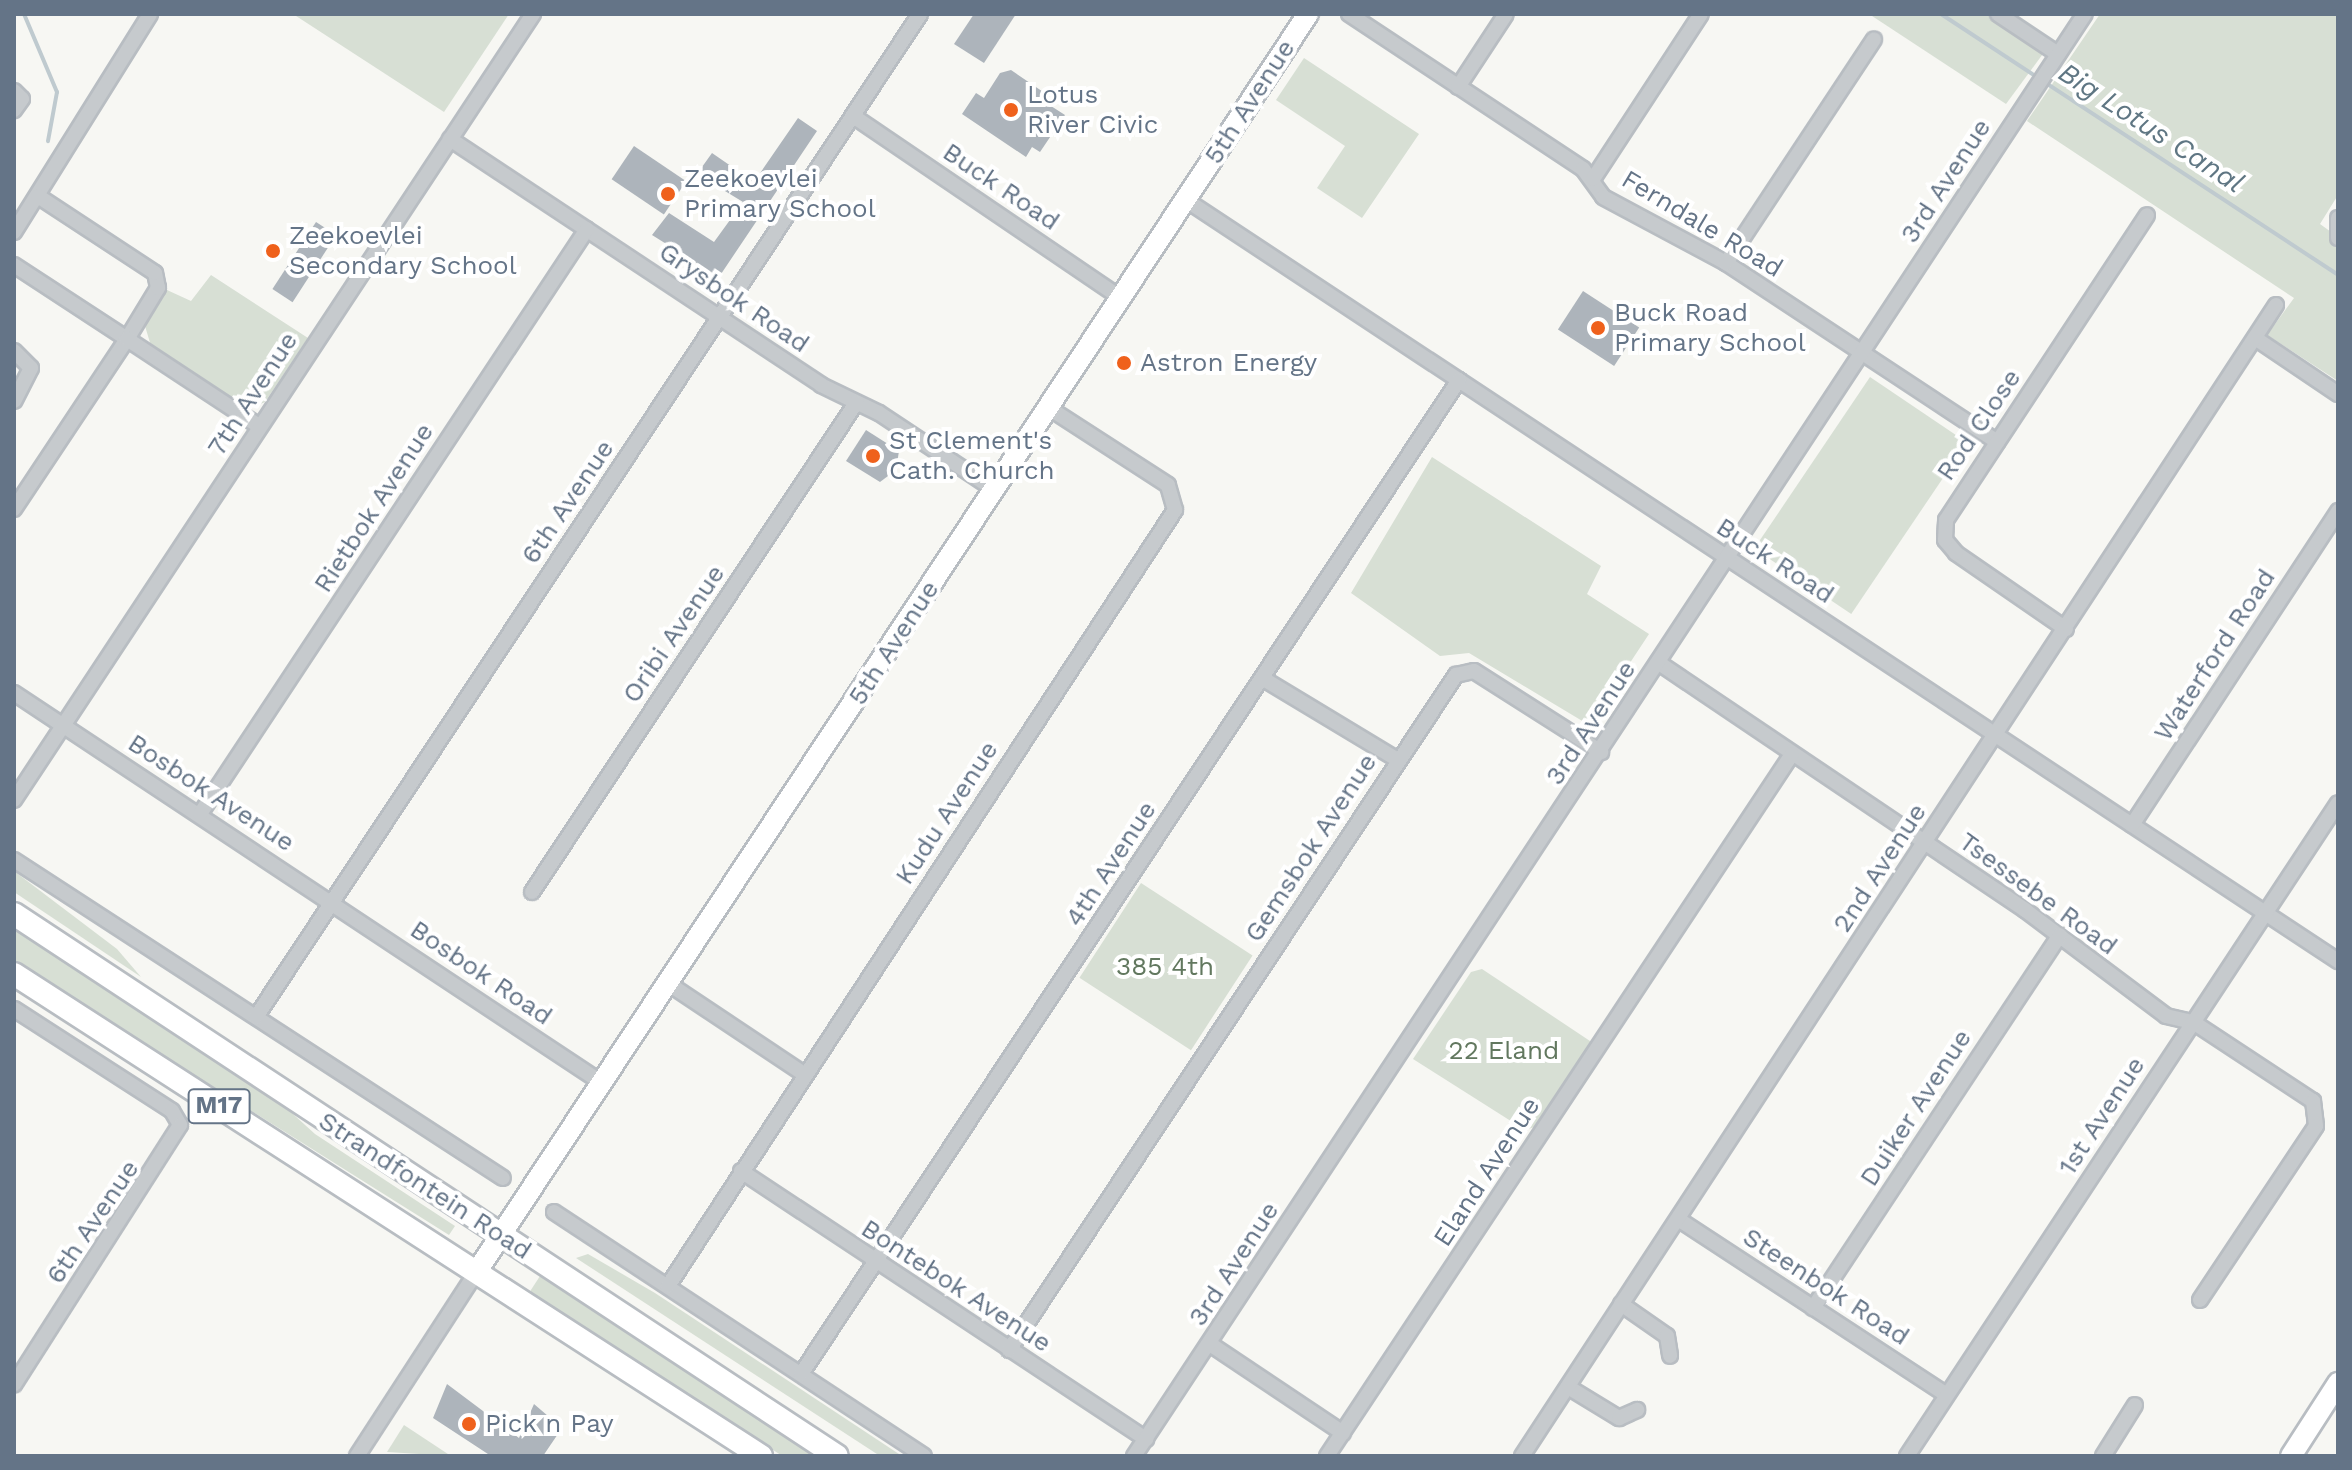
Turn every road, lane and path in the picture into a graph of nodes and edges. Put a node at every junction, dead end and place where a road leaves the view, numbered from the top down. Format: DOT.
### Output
graph roads {
  1 [pos="150,14"];
  2 [pos="533,14"];
  3 [pos="1308,14"];
  4 [pos="1349,14"];
  5 [pos="1506,14"];
  6 [pos="1701,14"];
  7 [pos="1998,14"];
  8 [pos="2085,14"];
  9 [pos="912,17"];
  10 [pos="1874,39"];
  11 [pos="2058,54"];
  12 [pos="1458,87"];
  13 [pos="14,91"];
  14 [pos="14,110"];
  15 [pos="853,116"];
  16 [pos="450,139"];
  17 [pos="1593,179"];
  18 [pos="38,196"];
  19 [pos="1186,200"];
  20 [pos="2147,215"];
  21 [pos="587,229"];
  22 [pos="14,232"];
  23 [pos="1726,263"];
  24 [pos="14,265"];
  25 [pos="1121,298"];
  26 [pos="2276,305"];
  27 [pos="720,318"];
  28 [pos="2255,338"];
  29 [pos="127,339"];
  30 [pos="14,351"];
  31 [pos="1863,354"];
  32 [pos="1459,380"];
  33 [pos="2338,394"];
  34 [pos="14,401"];
  35 [pos="856,403"];
  36 [pos="1049,408"];
  37 [pos="259,426"];
  38 [pos="1997,442"];
  39 [pos="995,490"];
  40 [pos="14,509"];
  41 [pos="2338,511"];
  42 [pos="1728,559"];
  43 [pos="2066,629"];
  44 [pos="1659,663"];
  45 [pos="1262,678"];
  46 [pos="14,693"];
  47 [pos="63,725"];
  48 [pos="1997,736"];
  49 [pos="1601,752"];
  50 [pos="1792,754"];
  51 [pos="1398,760"];
  52 [pos="14,800"];
  53 [pos="2338,803"];
  54 [pos="200,814"];
  55 [pos="2132,825"];
  56 [pos="1925,843"];
  57 [pos="14,860"];
  58 [pos="532,892"];
  59 [pos="332,902"];
  60 [pos="2265,913"];
  61 [pos="14,914"];
  62 [pos="2060,935"];
  63 [pos="2338,961"];
  64 [pos="14,974"];
  65 [pos="669,984"];
  66 [pos="14,1009"];
  67 [pos="256,1017"];
  68 [pos="2193,1022"];
  69 [pos="804,1074"];
  70 [pos="602,1083"];
  71 [pos="741,1171"];
  72 [pos="503,1178"];
  73 [pos="554,1212"];
  74 [pos="1678,1219"];
  75 [pos="501,1236"];
  76 [pos="877,1262"];
  77 [pos="477,1271"];
  78 [pos="668,1286"];
  79 [pos="2200,1300"];
  80 [pos="1621,1304"];
  81 [pos="1813,1308"];
  82 [pos="1210,1344"];
  83 [pos="1009,1350"];
  84 [pos="1670,1356"];
  85 [pos="801,1374"];
  86 [pos="2338,1383"];
  87 [pos="14,1385"];
  88 [pos="1568,1387"];
  89 [pos="1947,1395"];
  90 [pos="2135,1405"];
  91 [pos="1637,1410"];
  92 [pos="1343,1433"];
  93 [pos="1146,1439"];
  94 [pos="357,1456"];
  95 [pos="761,1456"];
  96 [pos="837,1456"];
  97 [pos="924,1456"];
  98 [pos="1134,1456"];
  99 [pos="1327,1456"];
  100 [pos="1522,1456"];
  101 [pos="1907,1456"];
  102 [pos="2103,1456"];
  103 [pos="2291,1456"];
  1 -- 18 [label="street"];
  2 -- 16 [label="street, 7th Avenue"];
  3 -- 19 [label="main road, 5th Avenue"];
  4 -- 12 [label="street, Ferndale Road"];
  5 -- 12 [label="street"];
  6 -- 17 [label="street"];
  7 -- 11 [label="street"];
  8 -- 11 [label="street, 3rd Avenue"];
  9 -- 15 [label="street, 6th Avenue"];
  10 -- 23 [label="street"];
  11 -- 31 [label="street, 3rd Avenue"];
  12 -- 17 [label="street, Ferndale Road"];
  13 -- 14 [label="street"];
  15 -- 25 [label="street, Buck Road"];
  15 -- 27 [label="street, 6th Avenue"];
  16 -- 21 [label="street, Grysbok Road"];
  16 -- 37 [label="street, 7th Avenue"];
  17 -- 23 [label="street, Ferndale Road"];
  18 -- 22 [label="street"];
  18 -- 29 [label="street"];
  19 -- 25 [label="main road, 5th Avenue"];
  19 -- 32 [label="street, Buck Road"];
  20 -- 38 [label="street, Rod Close"];
  21 -- 27 [label="street, Grysbok Road"];
  21 -- 54 [label="street, Rietbok Avenue"];
  23 -- 31 [label="street, Ferndale Road"];
  24 -- 29 [label="street"];
  25 -- 36 [label="main road, 5th Avenue"];
  26 -- 28 [label="street, 2nd Avenue"];
  27 -- 35 [label="street, Grysbok Road"];
  27 -- 59 [label="street, 6th Avenue"];
  28 -- 33 [label="street"];
  28 -- 43 [label="street, 2nd Avenue"];
  29 -- 37 [label="street"];
  29 -- 40 [label="street"];
  30 -- 34 [label="street"];
  31 -- 38 [label="street, Ferndale Road"];
  31 -- 42 [label="street, 3rd Avenue"];
  32 -- 42 [label="street, Buck Road"];
  32 -- 45 [label="street, 4th Avenue"];
  35 -- 39 [label="street, Grysbok Road"];
  35 -- 58 [label="street, Oribi Avenue"];
  36 -- 39 [label="main road, 5th Avenue"];
  36 -- 69 [label="street, Kudu Avenue"];
  37 -- 47 [label="street, 7th Avenue"];
  38 -- 43 [label="street, Rod Close"];
  39 -- 65 [label="main road, 5th Avenue"];
  41 -- 55 [label="street, Waterford Road"];
  42 -- 44 [label="street, 3rd Avenue"];
  42 -- 48 [label="street, Buck Road"];
  43 -- 48 [label="street, 2nd Avenue"];
  44 -- 49 [label="street, 3rd Avenue"];
  44 -- 50 [label="street, Tsessebe Road"];
  45 -- 51 [label="street"];
  45 -- 76 [label="street, 4th Avenue"];
  46 -- 47 [label="street, Bosbok Avenue"];
  47 -- 52 [label="street, 7th Avenue"];
  47 -- 54 [label="street, Bosbok Avenue"];
  48 -- 55 [label="street, Buck Road"];
  48 -- 56 [label="street, 2nd Avenue"];
  49 -- 51 [label="street, Gemsbok Avenue"];
  49 -- 82 [label="street, 3rd Avenue"];
  50 -- 56 [label="street, Tsessebe Road"];
  50 -- 92 [label="street, Eland Avenue"];
  51 -- 83 [label="street, Gemsbok Avenue"];
  53 -- 60 [label="street, 1st Avenue"];
  54 -- 59 [label="street, Bosbok Avenue"];
  55 -- 60 [label="street, Buck Road"];
  56 -- 62 [label="street, Tsessebe Road"];
  56 -- 74 [label="street, 2nd Avenue"];
  57 -- 67 [label="street, Strandfontein Road"];
  59 -- 67 [label="street, 6th Avenue"];
  59 -- 70 [label="street, Bosbok Road"];
  60 -- 63 [label="street, Buck Road"];
  60 -- 68 [label="street, 1st Avenue"];
  61 -- 75 [label="main road, Strandfontein Road / M17"];
  62 -- 68 [label="street, Tsessebe Road"];
  62 -- 81 [label="street, Duiker Avenue"];
  64 -- 77 [label="main road, Strandfontein Road / M17"];
  65 -- 69 [label="street"];
  65 -- 70 [label="main road, 5th Avenue"];
  66 -- 87 [label="street, 6th Avenue"];
  67 -- 72 [label="street, Strandfontein Road"];
  68 -- 79 [label="street, Tsessebe Road"];
  68 -- 89 [label="street, 1st Avenue"];
  69 -- 71 [label="street, Kudu Avenue"];
  70 -- 75 [label="main road, 5th Avenue"];
  71 -- 76 [label="street, Bontebok Avenue"];
  71 -- 78 [label="street, Kudu Avenue"];
  73 -- 78 [label="street, Strandfontein Road"];
  74 -- 80 [label="street, 2nd Avenue"];
  74 -- 81 [label="street, Steenbok Road"];
  75 -- 77 [label="main road, 5th Avenue"];
  75 -- 96 [label="main road, Strandfontein Road / M17"];
  76 -- 83 [label="street, Bontebok Avenue"];
  76 -- 85 [label="street, 4th Avenue"];
  77 -- 94 [label="street"];
  77 -- 95 [label="main road, Strandfontein Road / M17"];
  78 -- 85 [label="street, Strandfontein Road"];
  80 -- 84 [label="street"];
  80 -- 88 [label="street, 2nd Avenue"];
  81 -- 89 [label="street, Steenbok Road"];
  82 -- 92 [label="street"];
  82 -- 93 [label="street, 3rd Avenue"];
  83 -- 93 [label="street, Bontebok Avenue"];
  85 -- 97 [label="street, Strandfontein Road"];
  86 -- 103 [label="main road"];
  88 -- 91 [label="street"];
  88 -- 100 [label="street, 2nd Avenue"];
  89 -- 101 [label="street, 1st Avenue"];
  90 -- 102 [label="street"];
  92 -- 99 [label="street, Eland Avenue"];
  93 -- 98 [label="street, 3rd Avenue"];
}
